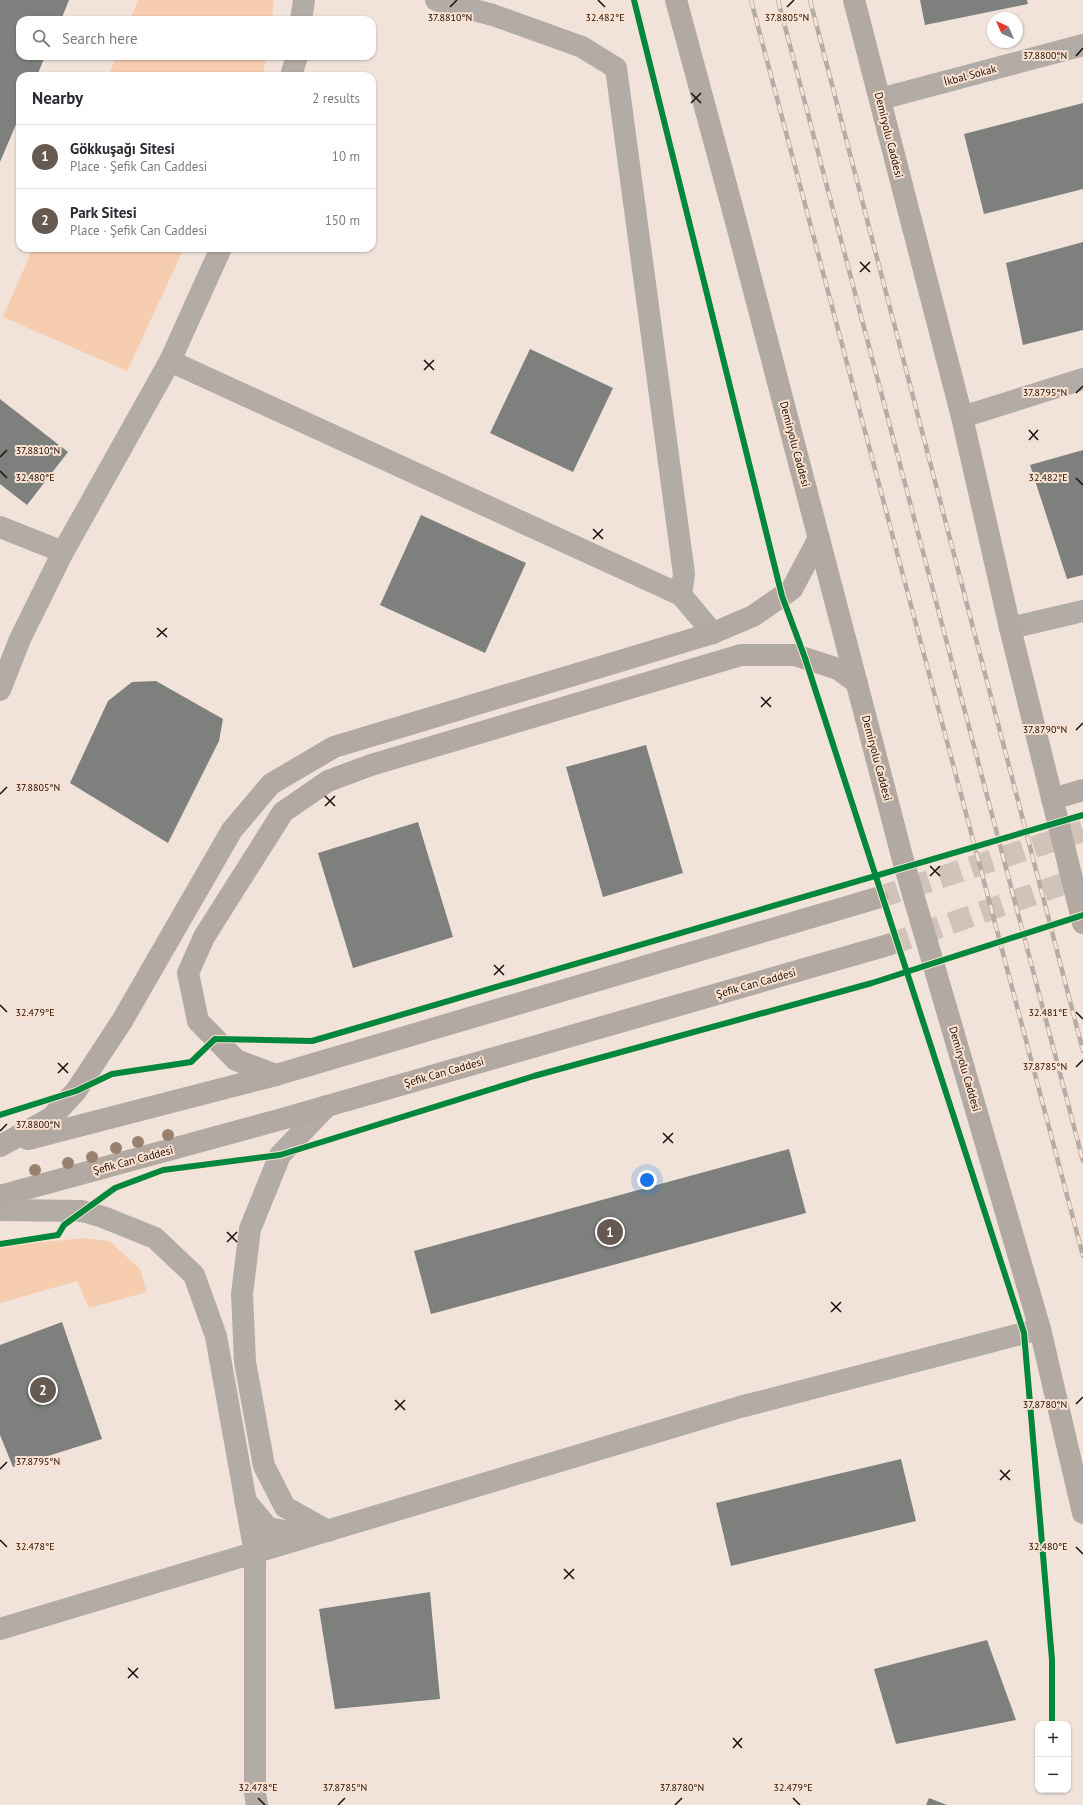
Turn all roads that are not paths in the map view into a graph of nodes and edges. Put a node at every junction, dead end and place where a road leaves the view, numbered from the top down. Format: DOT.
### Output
graph roads {
  1 [pos="304,0"];
  2 [pos="436,0"];
  3 [pos="676,0"];
  4 [pos="854,0"];
  5 [pos="302,16"];
  6 [pos="1083,45"];
  7 [pos="295,60"];
  8 [pos="292,72"];
  9 [pos="880,99"];
  10 [pos="219,252"];
  11 [pos="170,361"];
  12 [pos="1083,380"];
  13 [pos="962,417"];
  14 [pos="0,526"];
  15 [pos="819,538"];
  16 [pos="63,552"];
  17 [pos="681,595"];
  18 [pos="1083,611"];
  19 [pos="1010,628"];
  20 [pos="714,633"];
  21 [pos="857,683"];
  22 [pos="0,690"];
  23 [pos="1083,790"];
  24 [pos="1052,799"];
  25 [pos="877,898"];
  26 [pos="1083,923"];
  27 [pos="888,945"];
  28 [pos="276,1075"];
  29 [pos="327,1106"];
  30 [pos="0,1146"];
  31 [pos="0,1196"];
  32 [pos="0,1210"];
  33 [pos="1040,1329"];
  34 [pos="244,1499"];
  35 [pos="1083,1513"];
  36 [pos="328,1531"];
  37 [pos="255,1553"];
  38 [pos="0,1629"];
  39 [pos="257,1805"];
  1 -- 5 [label="street"];
  2 -- 17 [label="street"];
  3 -- 15 [label="main road, Demiryolu Caddesi"];
  4 -- 9 [label="main road, Demiryolu Caddesi"];
  6 -- 9 [label="street, İkbal Sokak"];
  7 -- 8 [label="street"];
  9 -- 13 [label="main road, Demiryolu Caddesi"];
  10 -- 11 [label="street"];
  11 -- 16 [label="street"];
  11 -- 17 [label="street"];
  12 -- 13 [label="street"];
  13 -- 19 [label="main road, Demiryolu Caddesi"];
  14 -- 16 [label="street"];
  15 -- 20 [label="main road"];
  15 -- 21 [label="main road, Demiryolu Caddesi"];
  16 -- 22 [label="street"];
  17 -- 20 [label="street"];
  18 -- 19 [label="street"];
  19 -- 24 [label="main road, Demiryolu Caddesi"];
  20 -- 30 [label="main road"];
  21 -- 28 [label="main road"];
  21 -- 33 [label="main road, Demiryolu Caddesi"];
  23 -- 24 [label="main road"];
  24 -- 26 [label="main road, Demiryolu Caddesi"];
  25 -- 28 [label="main road"];
  27 -- 29 [label="main road, Şefik Can Caddesi"];
  28 -- 30 [label="main road"];
  29 -- 31 [label="main road, Şefik Can Caddesi"];
  29 -- 36 [label="street"];
  32 -- 34 [label="street"];
  33 -- 35 [label="main road, Demiryolu Caddesi"];
  33 -- 36 [label="street"];
  34 -- 36 [label="street"];
  34 -- 37 [label="street"];
  36 -- 37 [label="street"];
  37 -- 38 [label="street"];
  37 -- 39 [label="street"];
}
